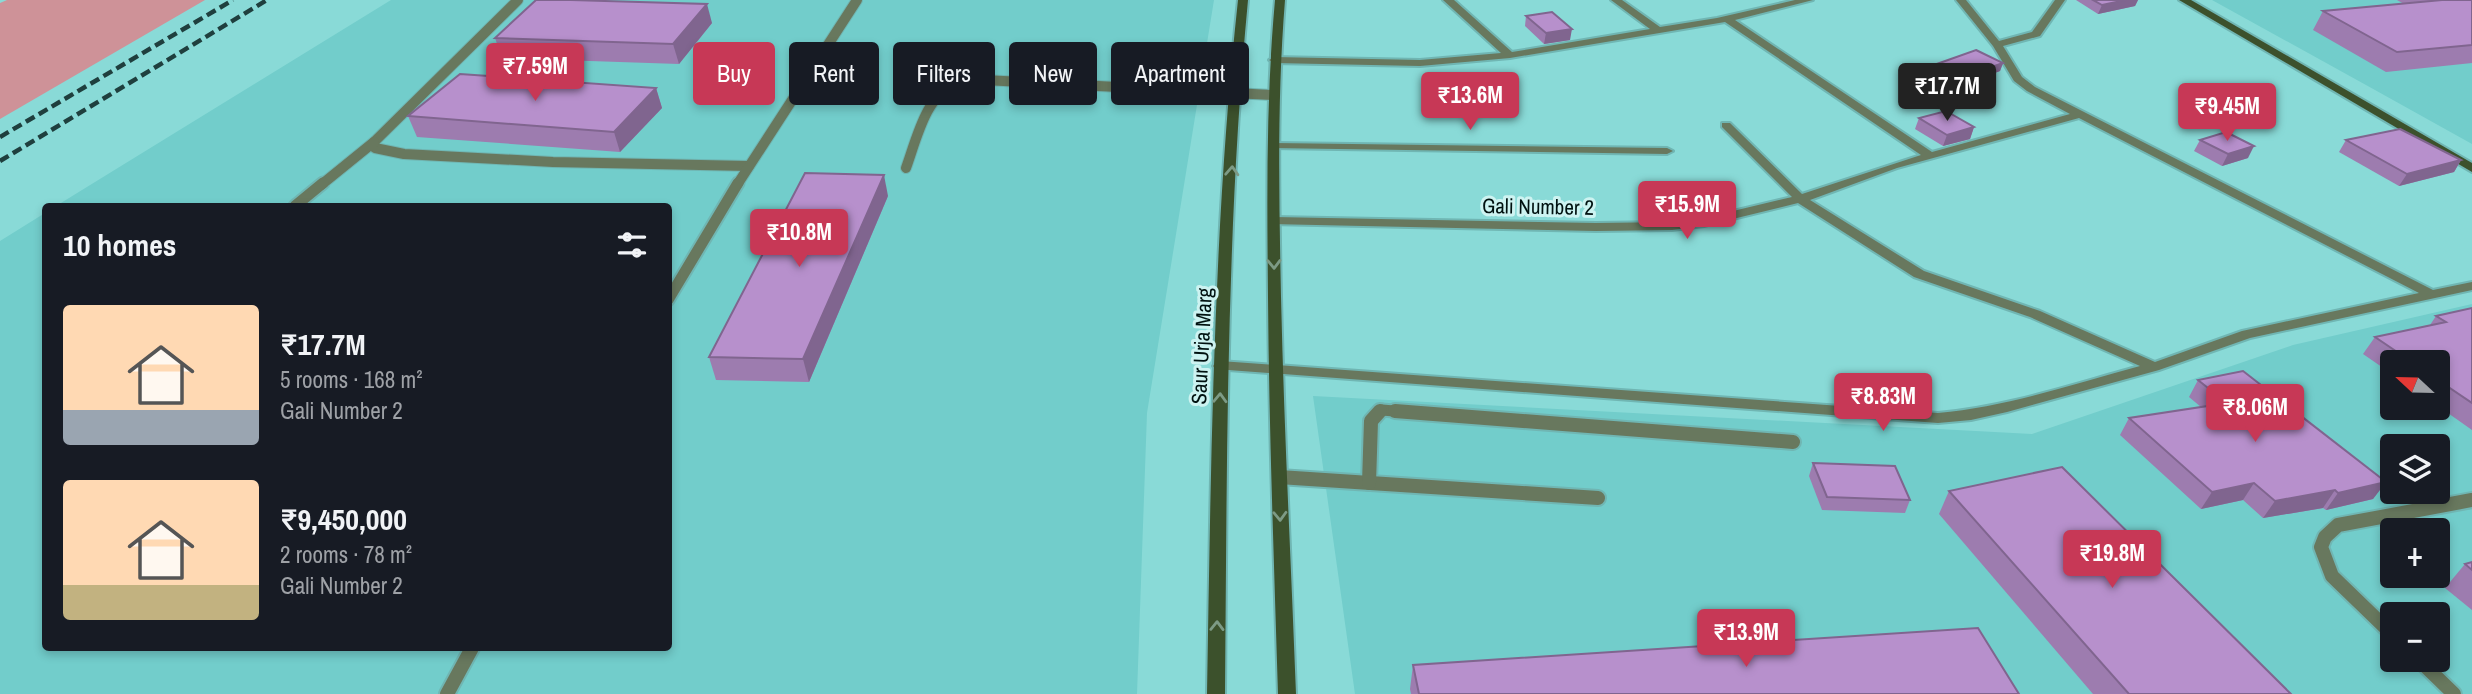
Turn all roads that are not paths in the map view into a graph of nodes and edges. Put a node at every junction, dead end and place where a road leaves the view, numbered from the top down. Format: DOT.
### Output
graph roads {
  1 [pos="518,0"];
  2 [pos="857,0"];
  3 [pos="1243,0"];
  4 [pos="1280,0"];
  5 [pos="1448,0"];
  6 [pos="1616,0"];
  7 [pos="1808,0"];
  8 [pos="1961,0"];
  9 [pos="2060,0"];
  10 [pos="2184,0"];
  11 [pos="1727,19"];
  12 [pos="1659,31"];
  13 [pos="1239,42"];
  14 [pos="1997,44"];
  15 [pos="1510,55"];
  16 [pos="1274,60"];
  17 [pos="1111,87"];
  18 [pos="1249,94"];
  19 [pos="1273,95"];
  20 [pos="1234,105"];
  21 [pos="2081,114"];
  22 [pos="1726,125"];
  23 [pos="374,142"];
  24 [pos="1274,146"];
  25 [pos="1667,151"];
  26 [pos="1931,156"];
  27 [pos="749,166"];
  28 [pos="906,168"];
  29 [pos="2472,169"];
  30 [pos="1800,199"];
  31 [pos="299,203"];
  32 [pos="1274,221"];
  33 [pos="2472,286"];
  34 [pos="672,293"];
  35 [pos="2430,294"];
  36 [pos="1220,366"];
  37 [pos="2154,367"];
  38 [pos="1276,371"];
  39 [pos="1793,442"];
  40 [pos="1279,477"];
  41 [pos="1369,483"];
  42 [pos="1598,498"];
  43 [pos="2472,499"];
  44 [pos="2380,622"];
  45 [pos="470,651"];
  46 [pos="2431,672"];
  47 [pos="447,694"];
  48 [pos="1216,694"];
  49 [pos="1287,694"];
  50 [pos="2454,694"];
  1 -- 23 [label="lane"];
  2 -- 27 [label="lane"];
  3 -- 13 [label="street, Saur Urja Marg"];
  4 -- 16 [label="street"];
  5 -- 15 [label="street"];
  6 -- 12 [label="street"];
  7 -- 11 [label="street"];
  8 -- 14 [label="street"];
  9 -- 14 [label="street"];
  10 -- 29 [label="street"];
  11 -- 12 [label="street"];
  11 -- 26 [label="street"];
  12 -- 15 [label="street"];
  14 -- 21 [label="street"];
  15 -- 16 [label="street"];
  16 -- 19 [label="street"];
  17 -- 28 [label="lane"];
  18 -- 19 [label="lane"];
  19 -- 24 [label="street"];
  36 -- 20 [label="street, Saur Urja Marg, one-way"];
  21 -- 26 [label="street, Gali Number 2"];
  21 -- 35 [label="street"];
  22 -- 30 [label="street"];
  23 -- 27 [label="lane"];
  23 -- 31 [label="lane"];
  24 -- 25 [label="street"];
  24 -- 32 [label="street"];
  26 -- 30 [label="street, Gali Number 2"];
  27 -- 34 [label="lane"];
  30 -- 32 [label="street, Gali Number 2"];
  30 -- 37 [label="street"];
  32 -- 38 [label="street, one-way"];
  33 -- 35 [label="street"];
  35 -- 37 [label="street"];
  36 -- 38 [label="street"];
  48 -- 36 [label="street, Saur Urja Marg, one-way"];
  37 -- 38 [label="street"];
  38 -- 40 [label="street"];
  39 -- 41 [label="lane"];
  40 -- 41 [label="lane"];
  40 -- 49 [label="street, one-way"];
  41 -- 42 [label="lane"];
  43 -- 44 [label="lane"];
  45 -- 47 [label="lane"];
  46 -- 50 [label="lane"];
}
